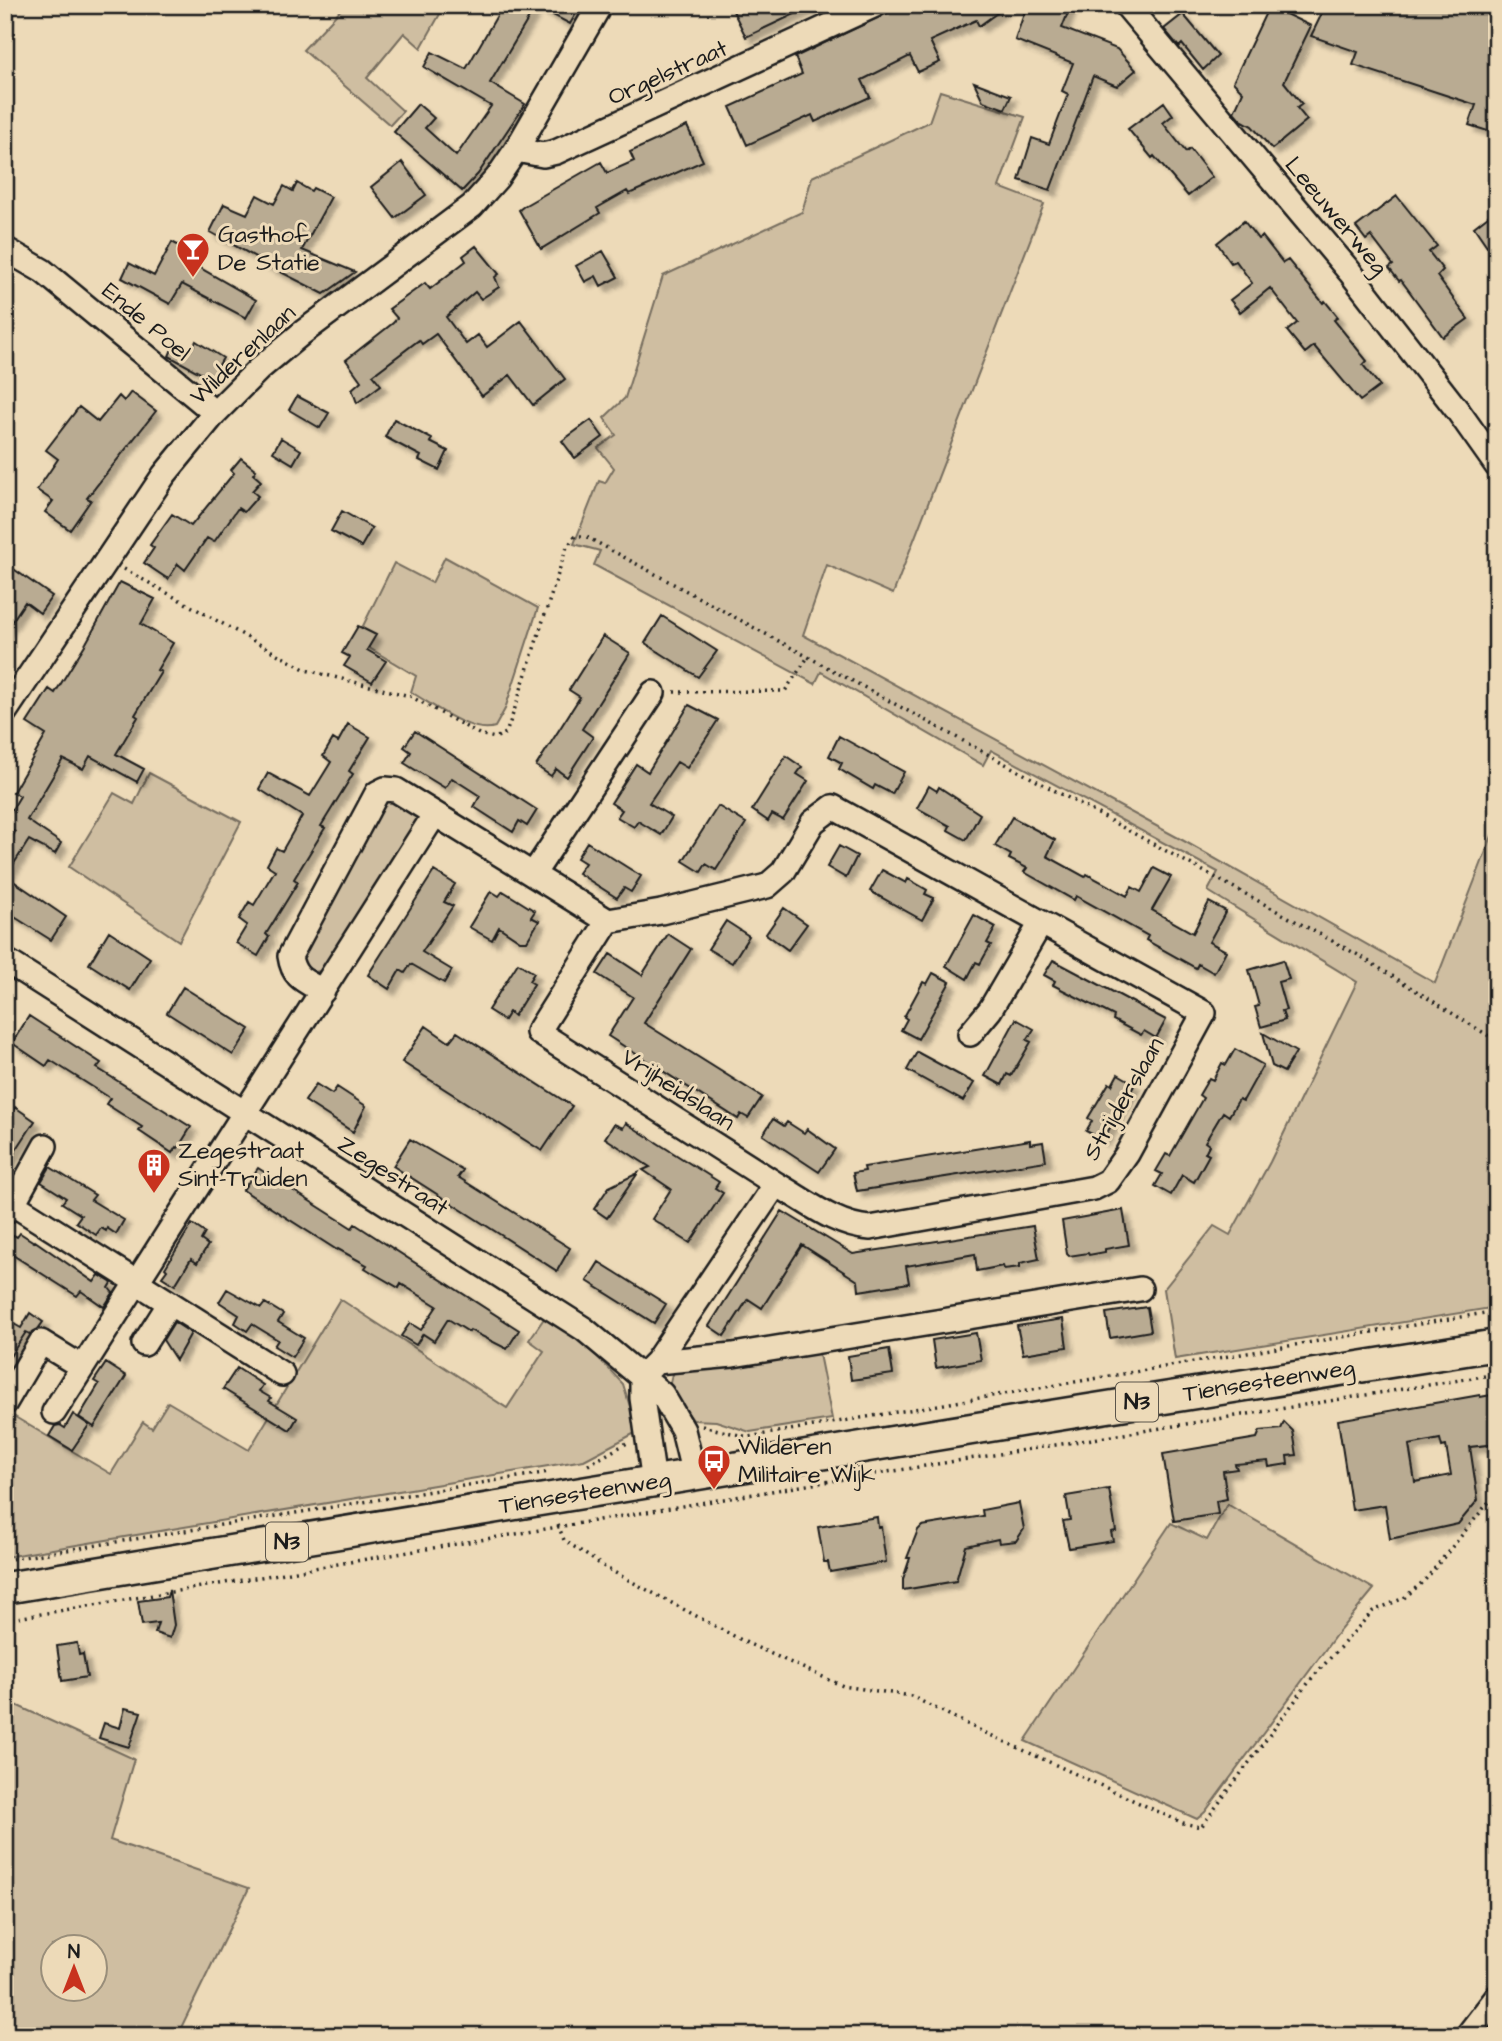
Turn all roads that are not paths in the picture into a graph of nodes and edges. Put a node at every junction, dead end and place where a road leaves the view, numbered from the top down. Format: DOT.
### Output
graph roads {
  1 [pos="600,5"];
  2 [pos="875,5"];
  3 [pos="1126,5"];
  4 [pos="516,150"];
  5 [pos="5,249"];
  6 [pos="215,413"];
  7 [pos="1497,466"];
  8 [pos="653,693"];
  9 [pos="5,712"];
  10 [pos="435,814"];
  11 [pos="534,873"];
  12 [pos="608,921"];
  13 [pos="1041,923"];
  14 [pos="5,960"];
  15 [pos="323,991"];
  16 [pos="970,1034"];
  17 [pos="245,1112"];
  18 [pos="45,1146"];
  19 [pos="776,1184"];
  20 [pos="9,1208"];
  21 [pos="136,1282"];
  22 [pos="1140,1289"];
  23 [pos="170,1303"];
  24 [pos="144,1344"];
  25 [pos="1497,1345"];
  26 [pos="82,1367"];
  27 [pos="649,1369"];
  28 [pos="282,1374"];
  29 [pos="5,1403"];
  30 [pos="54,1412"];
  31 [pos="694,1475"];
  32 [pos="654,1482"];
  33 [pos="5,1588"];
  34 [pos="1497,1997"];
  35 [pos="1467,2036"];
  1 -- 4 [label="street, Wilderenlaan"];
  2 -- 4 [label="street, Orgelstraat"];
  3 -- 7 [label="street, Leeuwerweg"];
  4 -- 6 [label="street, Wilderenlaan"];
  5 -- 6 [label="street, Ende Poel"];
  6 -- 9 [label="street, Wilderenlaan"];
  8 -- 11 [label="street"];
  10 -- 11 [label="street"];
  10 -- 15 [label="street"];
  10 -- 15 [label="street"];
  11 -- 12 [label="street"];
  12 -- 13 [label="street, Strijderslaan"];
  12 -- 19 [label="street, Vrijheidslaan"];
  13 -- 16 [label="street"];
  13 -- 19 [label="street, Strijderslaan"];
  14 -- 17 [label="street, Zegestraat"];
  15 -- 17 [label="street"];
  17 -- 21 [label="street"];
  17 -- 27 [label="street, Zegestraat"];
  18 -- 20 [label="street"];
  19 -- 27 [label="street"];
  20 -- 21 [label="street"];
  21 -- 23 [label="street"];
  21 -- 26 [label="street"];
  22 -- 27 [label="street"];
  23 -- 24 [label="street"];
  23 -- 28 [label="street"];
  25 -- 31 [label="main road, Tiensesteenweg / N3"];
  26 -- 29 [label="street"];
  26 -- 30 [label="street"];
  27 -- 31 [label="street, Zegestraat"];
  27 -- 32 [label="street"];
  31 -- 32 [label="main road, Tiensesteenweg / N3"];
  32 -- 33 [label="main road, Tiensesteenweg / N3"];
  34 -- 35 [label="street"];
}
